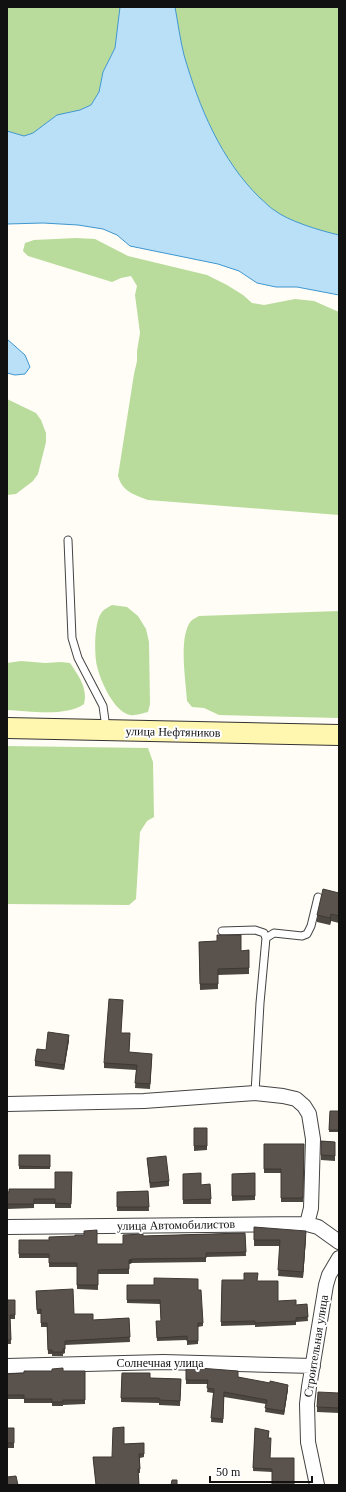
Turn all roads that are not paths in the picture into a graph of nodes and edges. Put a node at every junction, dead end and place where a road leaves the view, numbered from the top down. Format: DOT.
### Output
graph roads {
  1 [pos="68,540"];
  2 [pos="7,728"];
  3 [pos="106,730"];
  4 [pos="339,735"];
  5 [pos="318,897"];
  6 [pos="222,931"];
  7 [pos="266,938"];
  8 [pos="256,1093"];
  9 [pos="7,1104"];
  10 [pos="307,1224"];
  11 [pos="7,1227"];
  12 [pos="339,1242"];
  13 [pos="339,1258"];
  14 [pos="7,1366"];
  15 [pos="313,1366"];
  16 [pos="317,1485"];
  1 -- 3 [label="lane"];
  2 -- 3 [label="street, улица Нефтяников"];
  3 -- 4 [label="street, улица Нефтяников"];
  5 -- 7 [label="lane"];
  6 -- 7 [label="lane"];
  7 -- 8 [label="lane"];
  8 -- 9 [label="street"];
  8 -- 10 [label="street"];
  10 -- 11 [label="street, улица Автомобилистов"];
  10 -- 12 [label="street, улица Автомобилистов"];
  13 -- 15 [label="street, Строительная улица"];
  14 -- 15 [label="street, Солнечная улица"];
  15 -- 16 [label="street, Строительная улица"];
}
